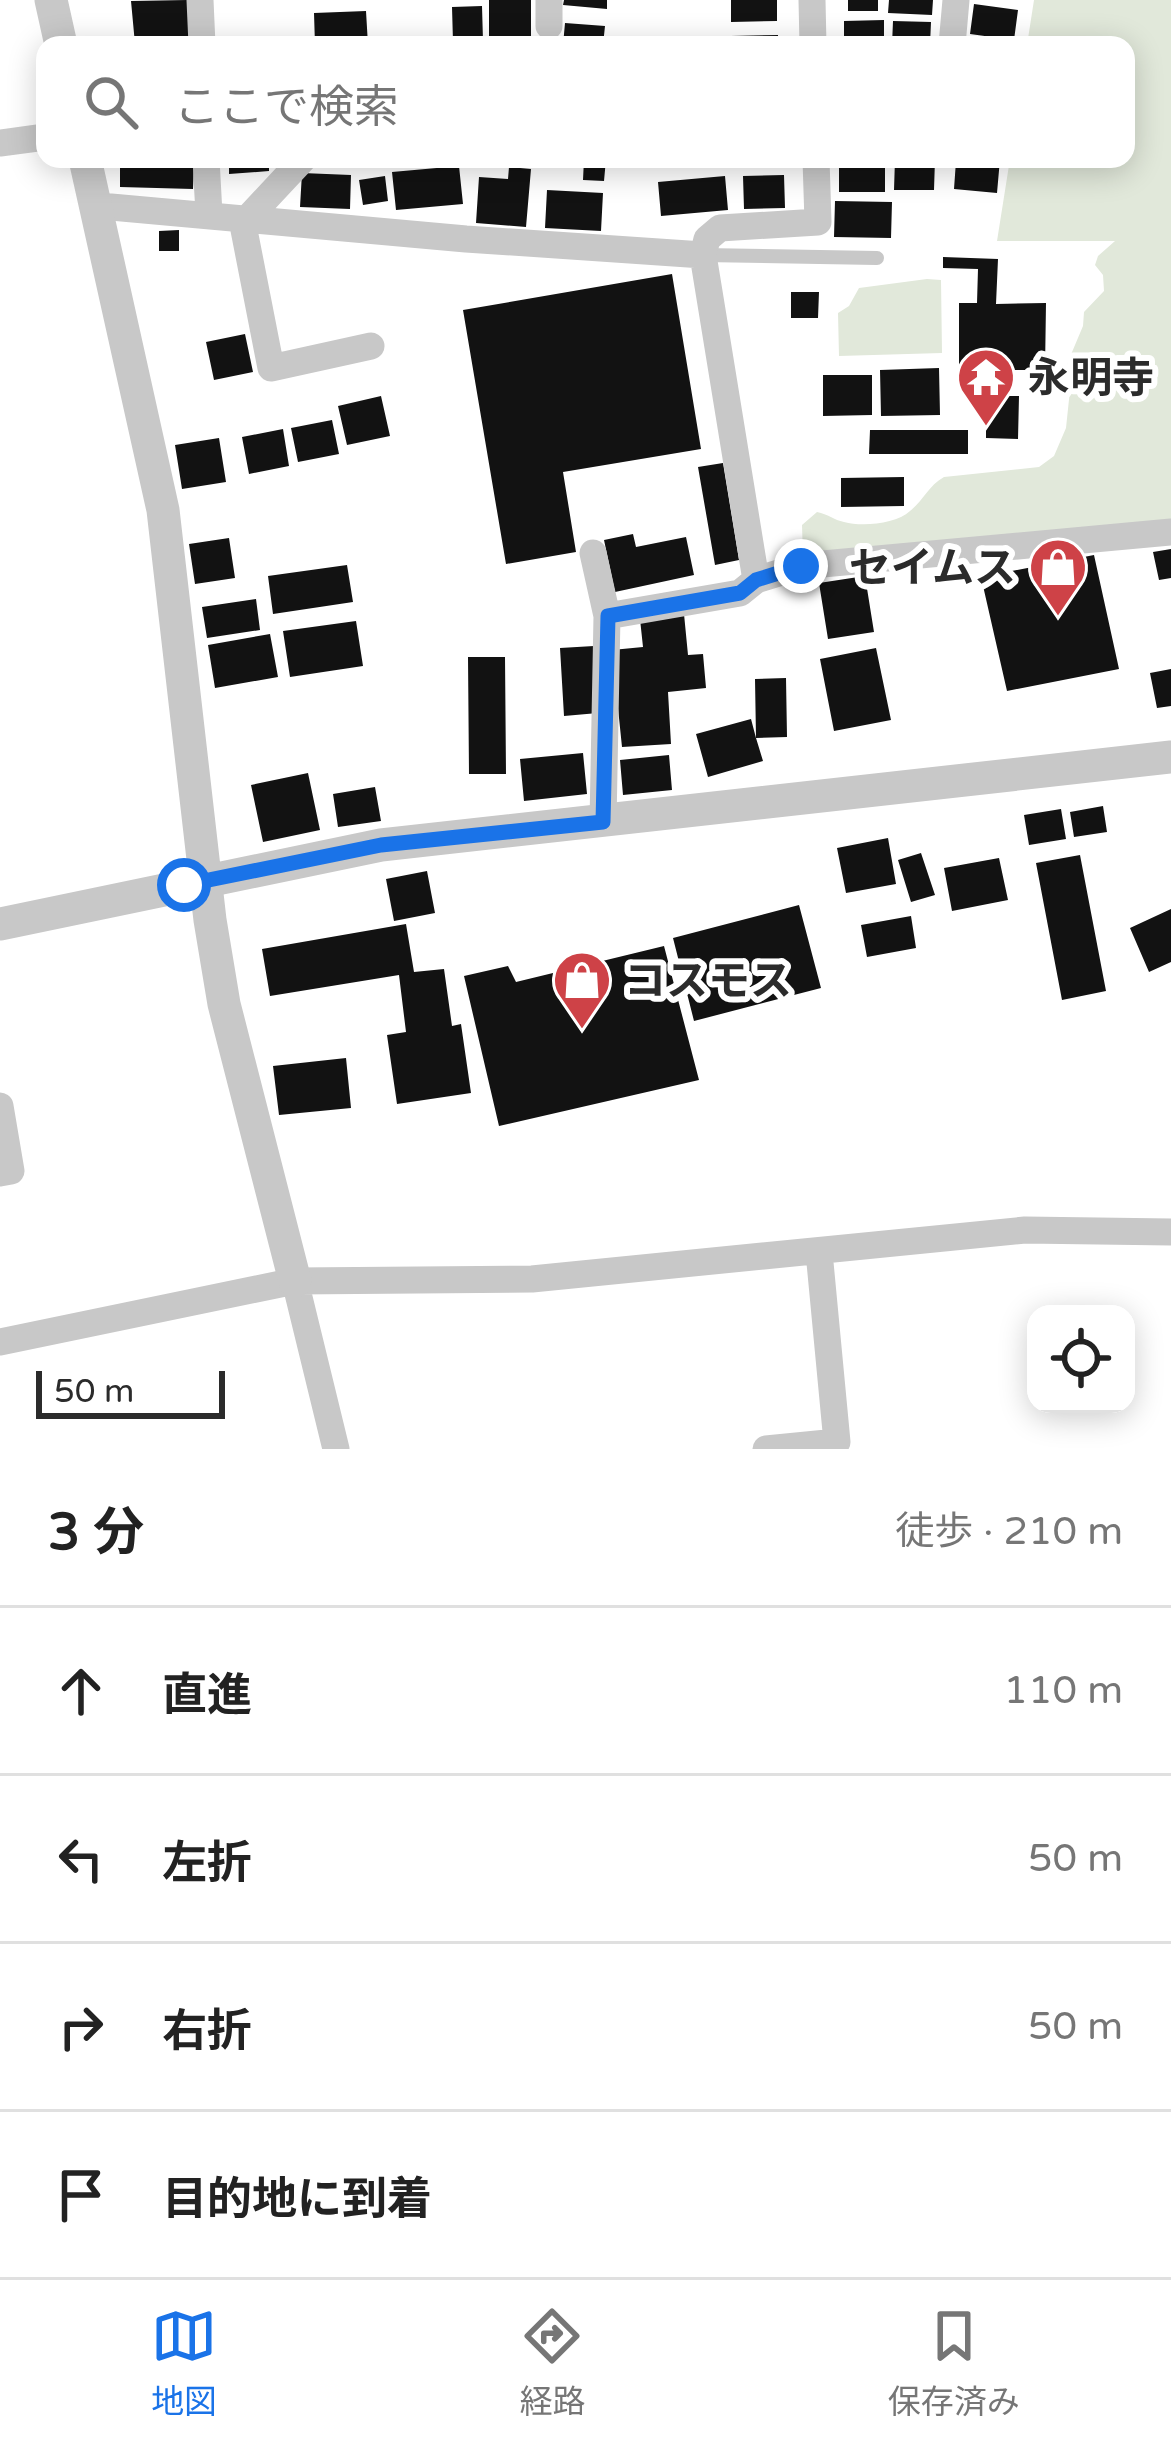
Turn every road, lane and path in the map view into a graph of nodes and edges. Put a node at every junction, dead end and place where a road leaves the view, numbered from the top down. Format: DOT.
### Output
graph roads {
  1 [pos="51,0"];
  2 [pos="200,0"];
  3 [pos="812,0"];
  4 [pos="956,0"];
  5 [pos="59,36"];
  6 [pos="202,36"];
  7 [pos="814,36"];
  8 [pos="953,36"];
  9 [pos="36,138"];
  10 [pos="0,143"];
  11 [pos="87,168"];
  12 [pos="206,168"];
  13 [pos="295,168"];
  14 [pos="816,168"];
  15 [pos="96,208"];
  16 [pos="208,214"];
  17 [pos="247,219"];
  18 [pos="703,255"];
  19 [pos="877,258"];
  20 [pos="371,346"];
  21 [pos="1171,532"];
  22 [pos="593,553"];
  23 [pos="756,580"];
  24 [pos="608,616"];
  25 [pos="1171,757"];
  26 [pos="603,822"];
  27 [pos="206,880"];
  28 [pos="0,924"];
  29 [pos="0,1106"];
  30 [pos="0,1173"];
  31 [pos="1171,1232"];
  32 [pos="818,1252"];
  33 [pos="296,1281"];
  34 [pos="0,1342"];
  35 [pos="336,1449"];
  36 [pos="766,1449"];
  1 -- 5 [label="street"];
  2 -- 6 [label="street"];
  3 -- 7 [label="street"];
  4 -- 8 [label="street"];
  9 -- 10 [label="street"];
  11 -- 15 [label="street"];
  12 -- 16 [label="street"];
  13 -- 17 [label="street"];
  14 -- 18 [label="street"];
  15 -- 16 [label="street"];
  15 -- 27 [label="street"];
  16 -- 17 [label="street"];
  17 -- 18 [label="street"];
  17 -- 20 [label="street"];
  18 -- 19 [label="lane"];
  18 -- 23 [label="street"];
  21 -- 23 [label="street"];
  22 -- 24 [label="street"];
  23 -- 24 [label="street"];
  24 -- 26 [label="street"];
  25 -- 26 [label="street"];
  26 -- 27 [label="street"];
  27 -- 28 [label="street"];
  27 -- 33 [label="street"];
  29 -- 30 [label="street"];
  31 -- 32 [label="street"];
  32 -- 33 [label="street"];
  32 -- 36 [label="street"];
  33 -- 34 [label="street"];
  33 -- 35 [label="street"];
}
